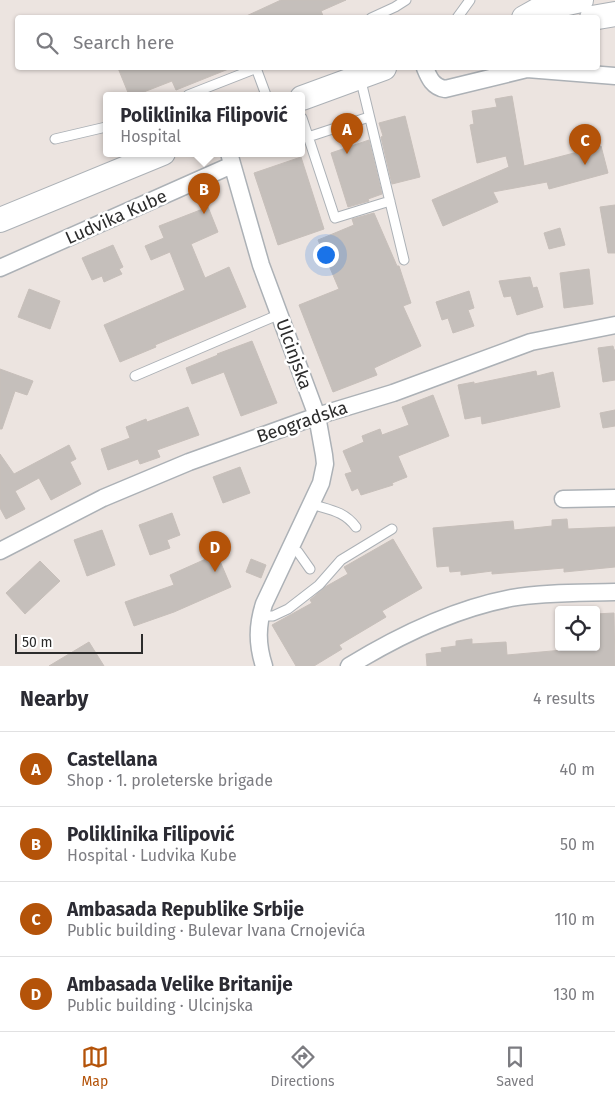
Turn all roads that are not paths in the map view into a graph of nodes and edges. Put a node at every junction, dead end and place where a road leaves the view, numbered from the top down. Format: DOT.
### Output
graph roads {
  1 [pos="406,0"];
  2 [pos="470,0"];
  3 [pos="581,0"];
  4 [pos="615,14"];
  5 [pos="378,15"];
  6 [pos="460,15"];
  7 [pos="529,15"];
  8 [pos="600,17"];
  9 [pos="251,70"];
  10 [pos="257,70"];
  11 [pos="379,70"];
  12 [pos="426,70"];
  13 [pos="523,70"];
  14 [pos="540,70"];
  15 [pos="615,76"];
  16 [pos="360,77"];
  17 [pos="196,92"];
  18 [pos="265,92"];
  19 [pos="305,97"];
  20 [pos="370,117"];
  21 [pos="305,128"];
  22 [pos="103,129"];
  23 [pos="308,137"];
  24 [pos="55,139"];
  25 [pos="153,157"];
  26 [pos="230,159"];
  27 [pos="390,201"];
  28 [pos="0,220"];
  29 [pos="404,260"];
  30 [pos="0,268"];
  31 [pos="280,314"];
  32 [pos="615,325"];
  33 [pos="135,376"];
  34 [pos="316,416"];
  35 [pos="615,498"];
  36 [pos="563,499"];
  37 [pos="311,504"];
  38 [pos="356,527"];
  39 [pos="392,529"];
  40 [pos="290,548"];
  41 [pos="0,551"];
  42 [pos="310,569"];
  43 [pos="615,592"];
  44 [pos="260,616"];
  45 [pos="264,666"];
  46 [pos="349,666"];
  1 -- 5 [label="lane"];
  2 -- 6 [label="lane"];
  3 -- 7 [label="main road"];
  4 -- 8 [label="main road"];
  9 -- 17 [label="lane"];
  10 -- 18 [label="lane"];
  11 -- 16 [label="main road"];
  12 -- 13 [label="street"];
  14 -- 15 [label="street"];
  16 -- 19 [label="main road"];
  16 -- 20 [label="lane"];
  20 -- 23 [label="lane"];
  20 -- 27 [label="lane"];
  21 -- 23 [label="lane"];
  22 -- 24 [label="lane"];
  23 -- 27 [label="lane"];
  25 -- 28 [label="main road"];
  26 -- 30 [label="street, Ludvika Kube"];
  26 -- 31 [label="street, Ulcinjska"];
  27 -- 29 [label="lane"];
  31 -- 33 [label="lane"];
  31 -- 34 [label="street, Ulcinjska"];
  32 -- 34 [label="street, Beogradska"];
  34 -- 37 [label="street, Ulcinjska"];
  34 -- 41 [label="street, Beogradska"];
  35 -- 36 [label="street"];
  37 -- 38 [label="lane"];
  37 -- 40 [label="street, Ulcinjska"];
  39 -- 44 [label="lane"];
  40 -- 42 [label="lane"];
  40 -- 44 [label="street, Ulcinjska"];
  43 -- 46 [label="street"];
  44 -- 45 [label="street, Ulcinjska"];
}
